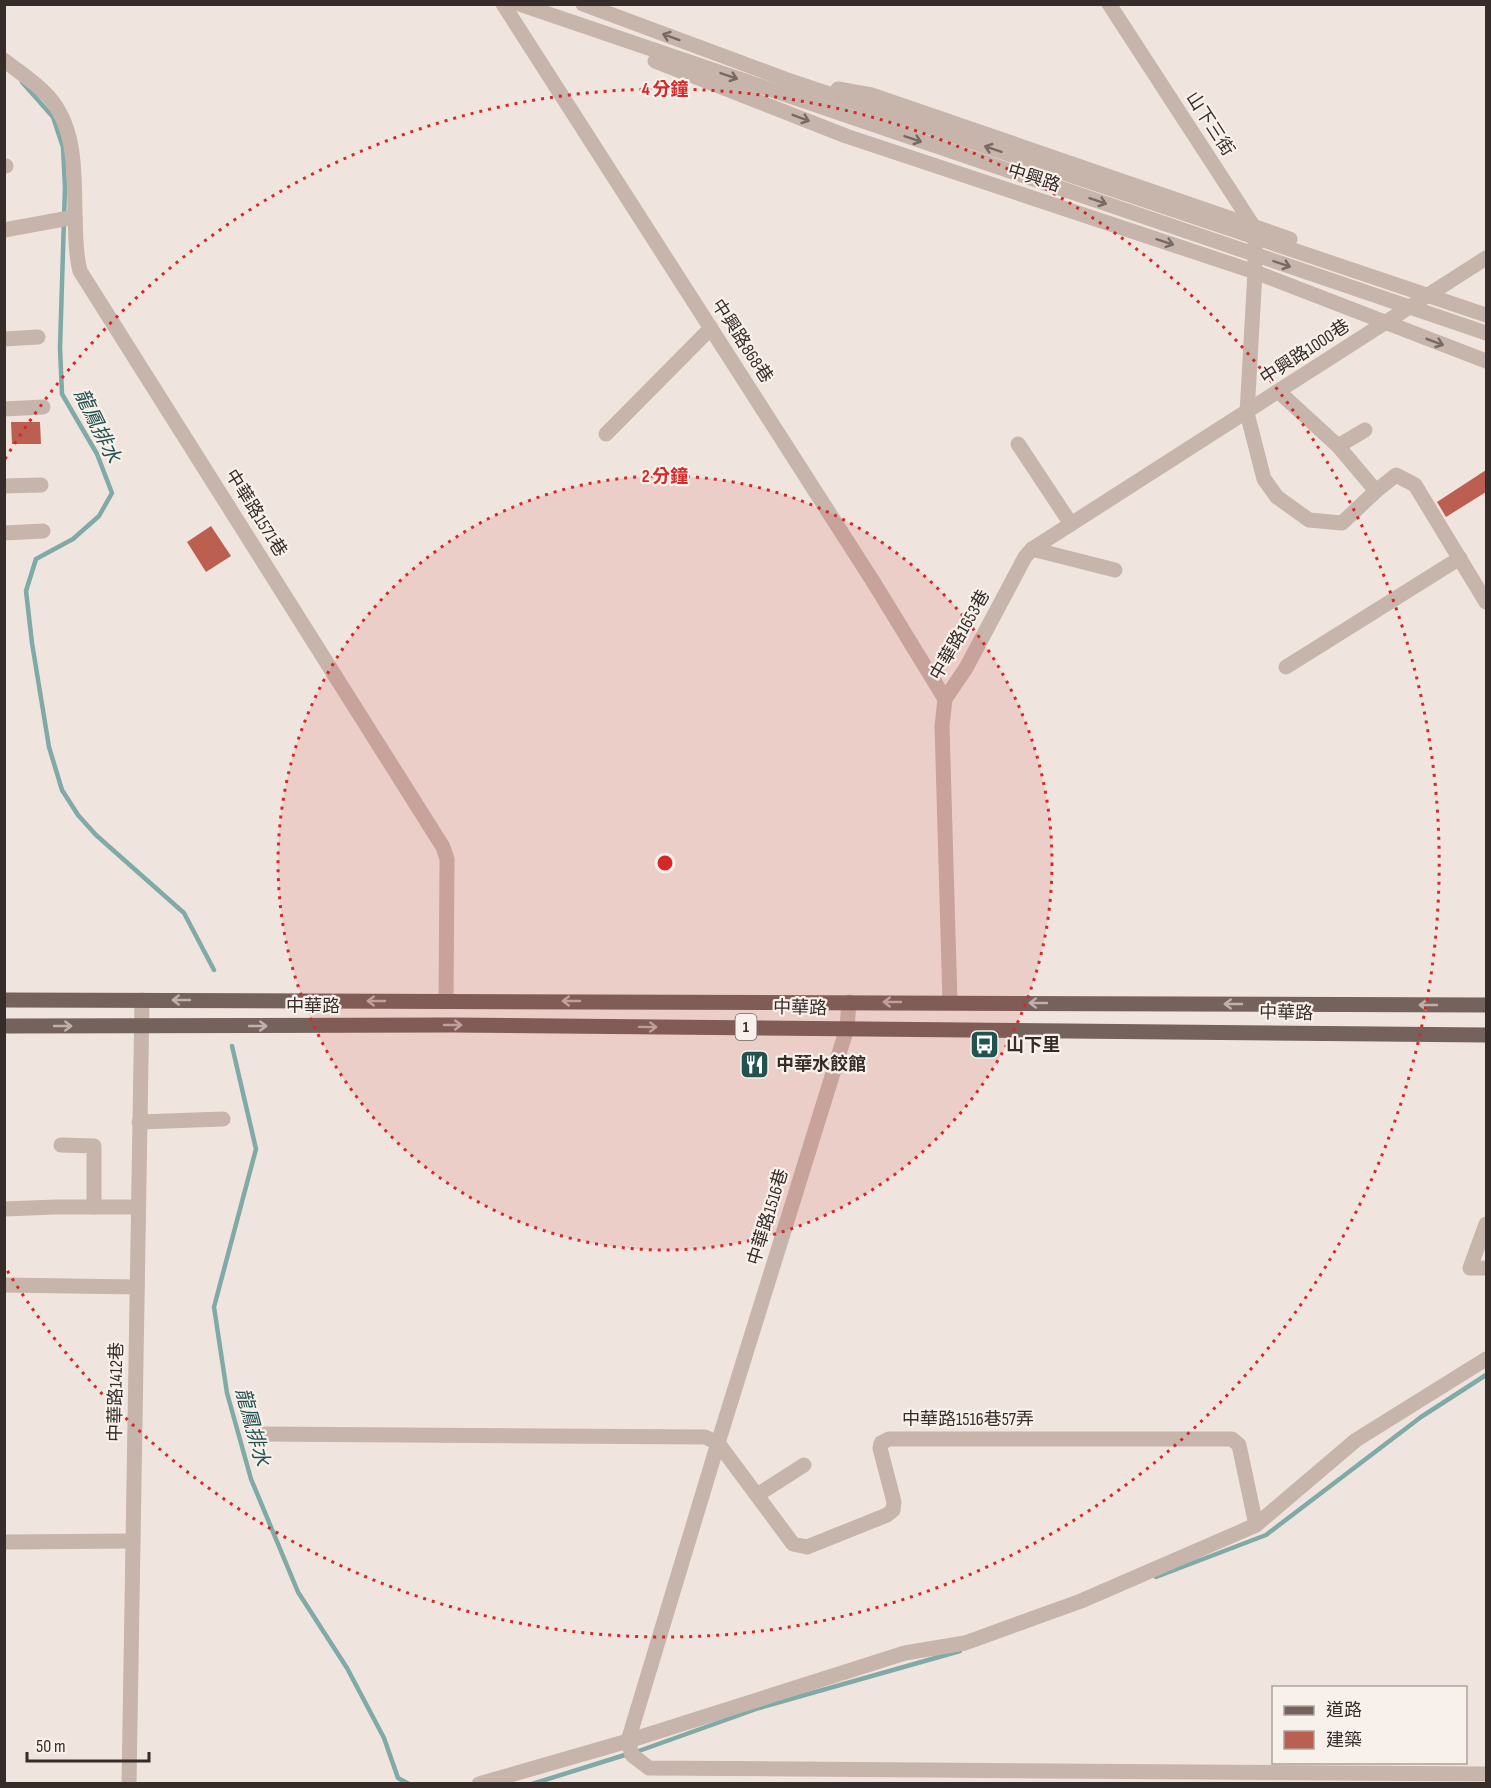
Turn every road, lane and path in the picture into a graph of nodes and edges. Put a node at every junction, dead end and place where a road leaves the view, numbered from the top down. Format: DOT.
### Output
graph roads {
  1 [pos="503,4"];
  2 [pos="519,4"];
  3 [pos="583,4"];
  4 [pos="1109,4"];
  5 [pos="574,23"];
  6 [pos="4,60"];
  7 [pos="785,79"];
  8 [pos="68,218"];
  9 [pos="1252,224"];
  10 [pos="4,230"];
  11 [pos="1486,258"];
  12 [pos="1255,272"];
  13 [pos="1433,293"];
  14 [pos="1486,313"];
  15 [pos="1383,323"];
  16 [pos="711,328"];
  17 [pos="1486,333"];
  18 [pos="38,337"];
  19 [pos="4,339"];
  20 [pos="1486,362"];
  21 [pos="1278,392"];
  22 [pos="43,407"];
  23 [pos="4,409"];
  24 [pos="1247,413"];
  25 [pos="1365,430"];
  26 [pos="606,434"];
  27 [pos="1018,444"];
  28 [pos="1338,446"];
  29 [pos="41,485"];
  30 [pos="4,486"];
  31 [pos="1376,491"];
  32 [pos="1071,524"];
  33 [pos="44,531"];
  34 [pos="4,533"];
  35 [pos="1032,549"];
  36 [pos="1460,558"];
  37 [pos="1115,570"];
  38 [pos="1486,602"];
  39 [pos="1286,667"];
  40 [pos="945,699"];
  41 [pos="4,1000"];
  42 [pos="142,1000"];
  43 [pos="446,1001"];
  44 [pos="849,1002"];
  45 [pos="950,1002"];
  46 [pos="1486,1005"];
  47 [pos="4,1026"];
  48 [pos="141,1026"];
  49 [pos="847,1028"];
  50 [pos="951,1029"];
  51 [pos="1486,1035"];
  52 [pos="223,1119"];
  53 [pos="139,1122"];
  54 [pos="61,1145"];
  55 [pos="94,1207"];
  56 [pos="138,1208"];
  57 [pos="4,1209"];
  58 [pos="1486,1224"];
  59 [pos="1486,1268"];
  60 [pos="4,1285"];
  61 [pos="137,1287"];
  62 [pos="1486,1359"];
  63 [pos="258,1434"];
  64 [pos="718,1443"];
  65 [pos="804,1465"];
  66 [pos="757,1495"];
  67 [pos="1256,1525"];
  68 [pos="133,1541"];
  69 [pos="5,1542"];
  70 [pos="628,1741"];
  71 [pos="1486,1774"];
  72 [pos="129,1784"];
  73 [pos="479,1784"];
  1 -- 16 [label="street, 中興路868巷"];
  2 -- 5 [label="street, 中興路"];
  7 -- 3 [label="street, 中興路, one-way"];
  4 -- 9 [label="street, 山下三街"];
  5 -- 12 [label="street, 中興路, one-way"];
  5 -- 17 [label="street, 中興路, one-way"];
  6 -- 8 [label="street, 中華路1571巷"];
  7 -- 9 [label="street, 中興路"];
  14 -- 7 [label="street, 中興路, one-way"];
  8 -- 10 [label="street"];
  8 -- 43 [label="street, 中華路1571巷"];
  9 -- 12 [label="street, 山下三街"];
  9 -- 13 [label="street, 中興路"];
  11 -- 13 [label="street, 中興路1000巷"];
  12 -- 15 [label="street, 中興路"];
  12 -- 24 [label="street, 山下三街"];
  13 -- 14 [label="street, 中興路"];
  13 -- 15 [label="street, 中興路1000巷"];
  15 -- 20 [label="street, 中興路, one-way"];
  15 -- 21 [label="street, 中興路1000巷"];
  16 -- 26 [label="street"];
  16 -- 40 [label="street, 中興路868巷"];
  18 -- 19 [label="street"];
  21 -- 24 [label="street, 中興路1000巷"];
  21 -- 28 [label="street"];
  22 -- 23 [label="street"];
  24 -- 31 [label="street, 山下三街"];
  24 -- 32 [label="street, 中華路1653巷"];
  25 -- 28 [label="street"];
  27 -- 32 [label="street"];
  28 -- 31 [label="street"];
  29 -- 30 [label="street"];
  31 -- 36 [label="street, 山下三街"];
  32 -- 35 [label="street, 中華路1653巷"];
  33 -- 34 [label="street"];
  35 -- 37 [label="street"];
  35 -- 40 [label="street, 中華路1653巷"];
  36 -- 38 [label="street"];
  36 -- 39 [label="street"];
  40 -- 45 [label="street, 中華路1653巷"];
  41 -- 42 [label="main road, 中華路 / 1"];
  43 -- 42 [label="main road, 中華路 / 1, one-way"];
  42 -- 48 [label="street, 中華路1412巷"];
  44 -- 43 [label="main road, 中華路 / 1, one-way"];
  45 -- 44 [label="main road, 中華路 / 1, one-way"];
  44 -- 49 [label="street, 中華路1516巷"];
  46 -- 45 [label="main road, 中華路 / 1, one-way"];
  45 -- 50 [label="main road"];
  47 -- 48 [label="main road, 中華路 / 1, one-way"];
  48 -- 49 [label="main road, 中華路 / 1, one-way"];
  48 -- 53 [label="street, 中華路1412巷"];
  49 -- 50 [label="main road, 中華路 / 1"];
  49 -- 64 [label="street, 中華路1516巷"];
  50 -- 51 [label="main road, 中華路 / 1"];
  52 -- 53 [label="street"];
  53 -- 56 [label="street, 中華路1412巷"];
  54 -- 55 [label="street"];
  55 -- 56 [label="street"];
  55 -- 57 [label="street"];
  56 -- 61 [label="street, 中華路1412巷"];
  58 -- 59 [label="street"];
  60 -- 61 [label="street"];
  61 -- 68 [label="street, 中華路1412巷"];
  62 -- 67 [label="street"];
  63 -- 64 [label="street"];
  64 -- 66 [label="street, 中華路1516巷57弄"];
  64 -- 70 [label="street, 中華路1516巷"];
  65 -- 66 [label="street"];
  66 -- 67 [label="street, 中華路1516巷57弄"];
  67 -- 70 [label="street"];
  68 -- 69 [label="street"];
  68 -- 72 [label="street, 中華路1412巷"];
  70 -- 71 [label="street"];
  70 -- 73 [label="street"];
}
